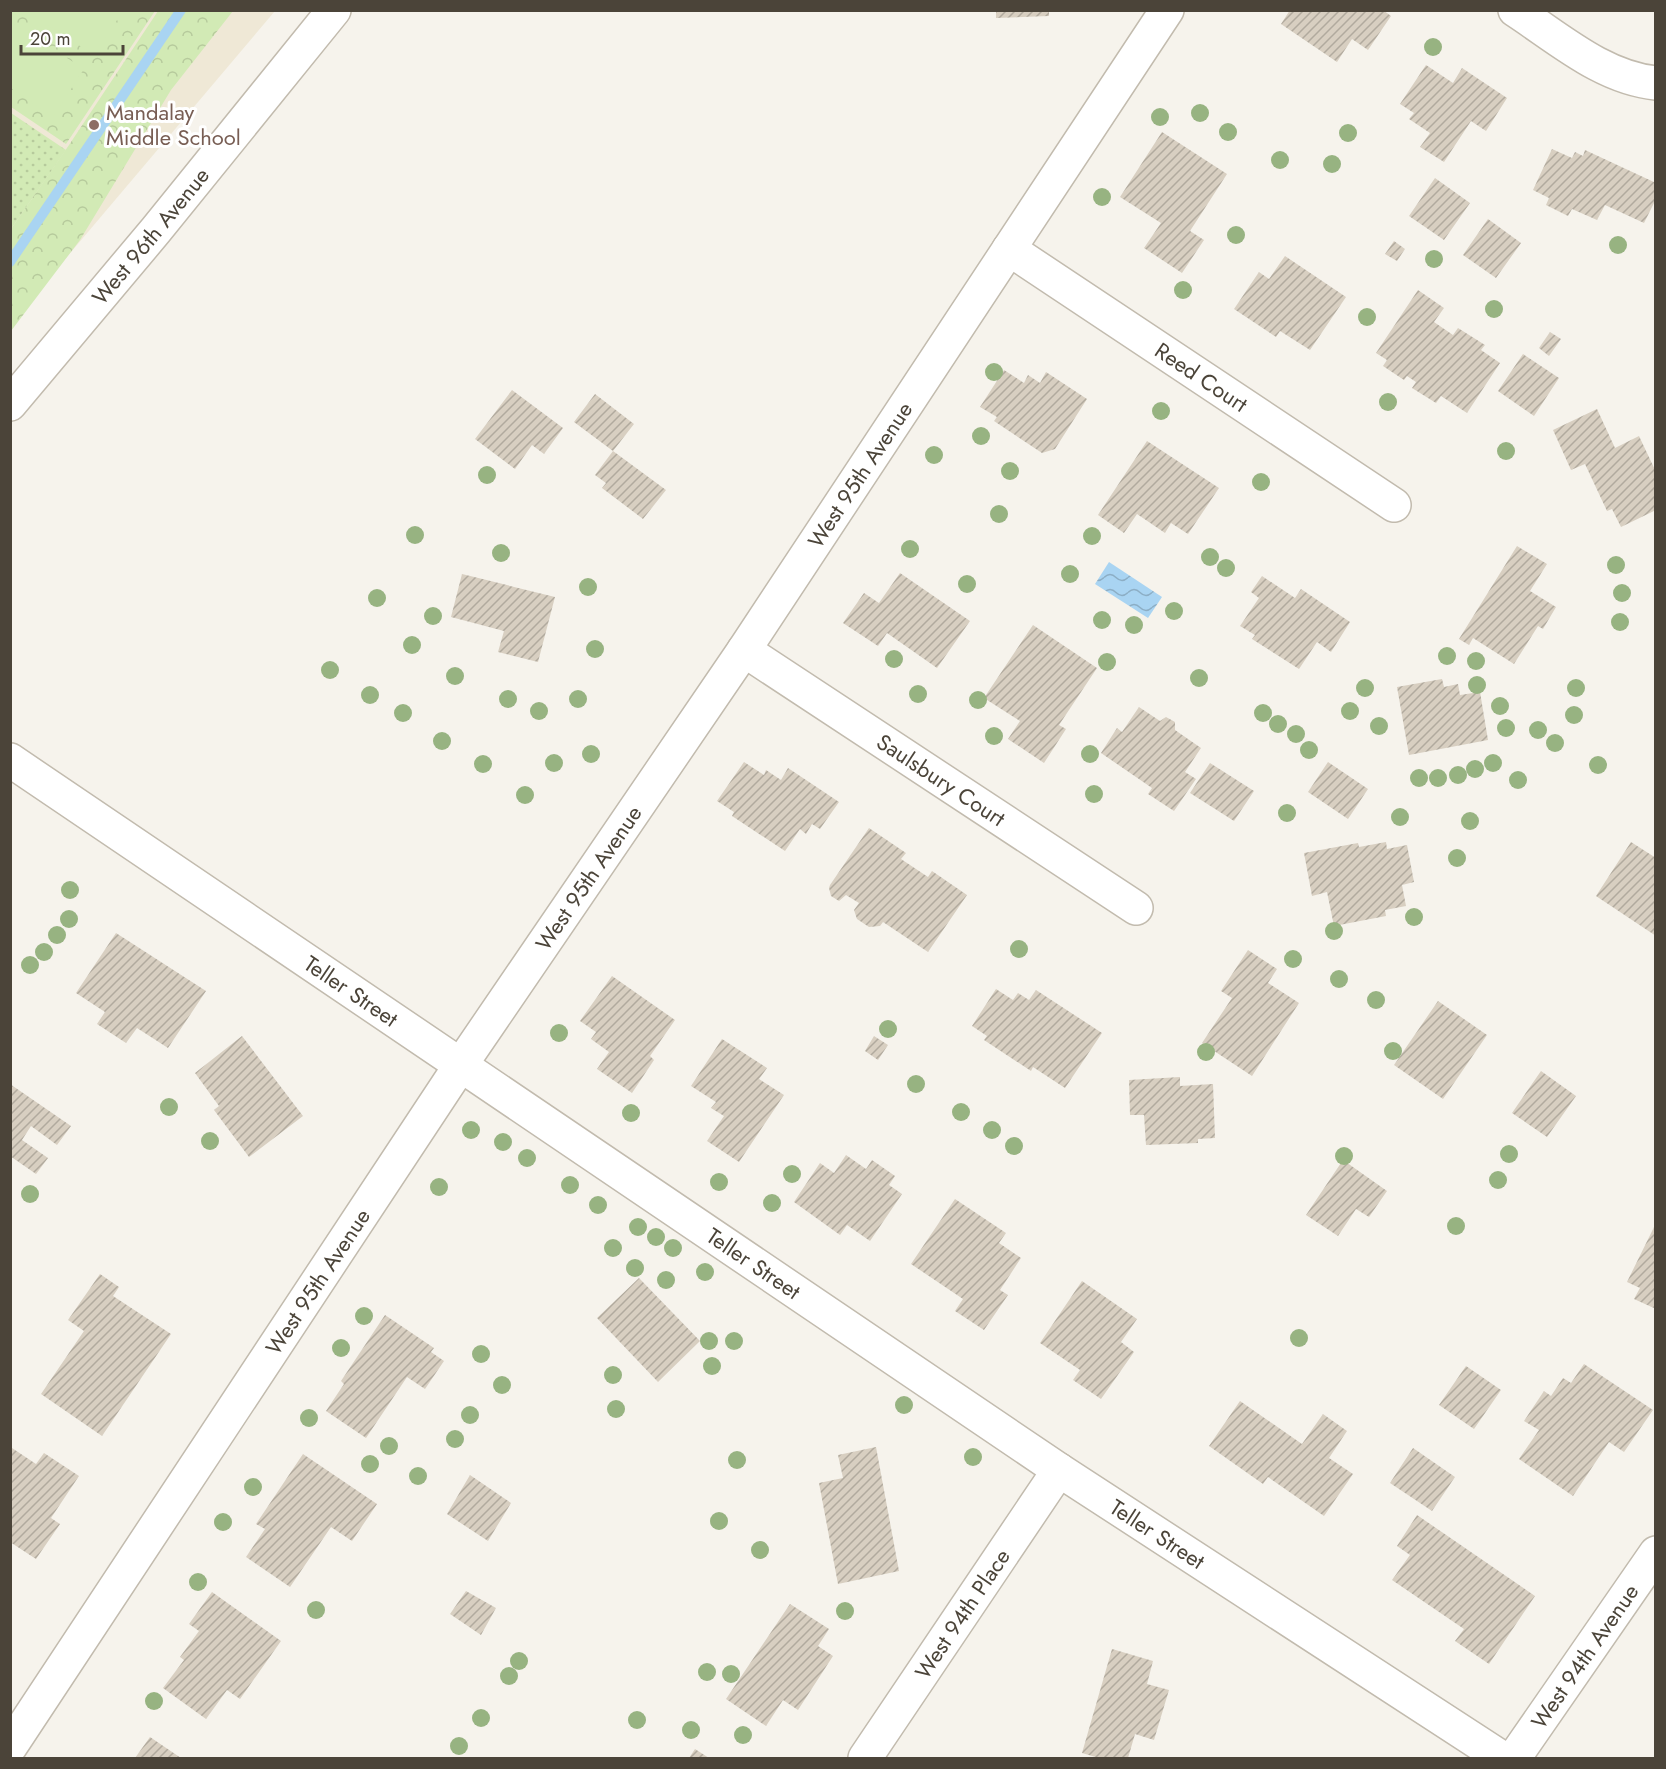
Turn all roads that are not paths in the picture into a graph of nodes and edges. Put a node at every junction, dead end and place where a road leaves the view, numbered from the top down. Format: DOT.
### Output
graph roads {
  1 [pos="334,10"];
  2 [pos="1167,10"];
  3 [pos="1515,10"];
  4 [pos="1656,83"];
  5 [pos="1009,249"];
  6 [pos="10,404"];
  7 [pos="1394,505"];
  8 [pos="744,650"];
  9 [pos="10,760"];
  10 [pos="1136,908"];
  11 [pos="460,1066"];
  12 [pos="1059,1470"];
  13 [pos="1656,1553"];
  14 [pos="10,1747"];
  15 [pos="865,1758"];
  16 [pos="1502,1758"];
  17 [pos="1514,1758"];
  1 -- 6 [label="street, West 96th Avenue"];
  2 -- 5 [label="street, West 95th Avenue"];
  3 -- 4 [label="street"];
  5 -- 7 [label="street, Reed Court"];
  5 -- 8 [label="street, West 95th Avenue"];
  8 -- 10 [label="street, Saulsbury Court"];
  8 -- 11 [label="street, West 95th Avenue"];
  9 -- 11 [label="street, Teller Street"];
  11 -- 12 [label="street, Teller Street"];
  11 -- 14 [label="street, West 95th Avenue"];
  12 -- 15 [label="street, West 94th Place"];
  12 -- 16 [label="street, Teller Street"];
  13 -- 17 [label="street, West 94th Avenue"];
}
